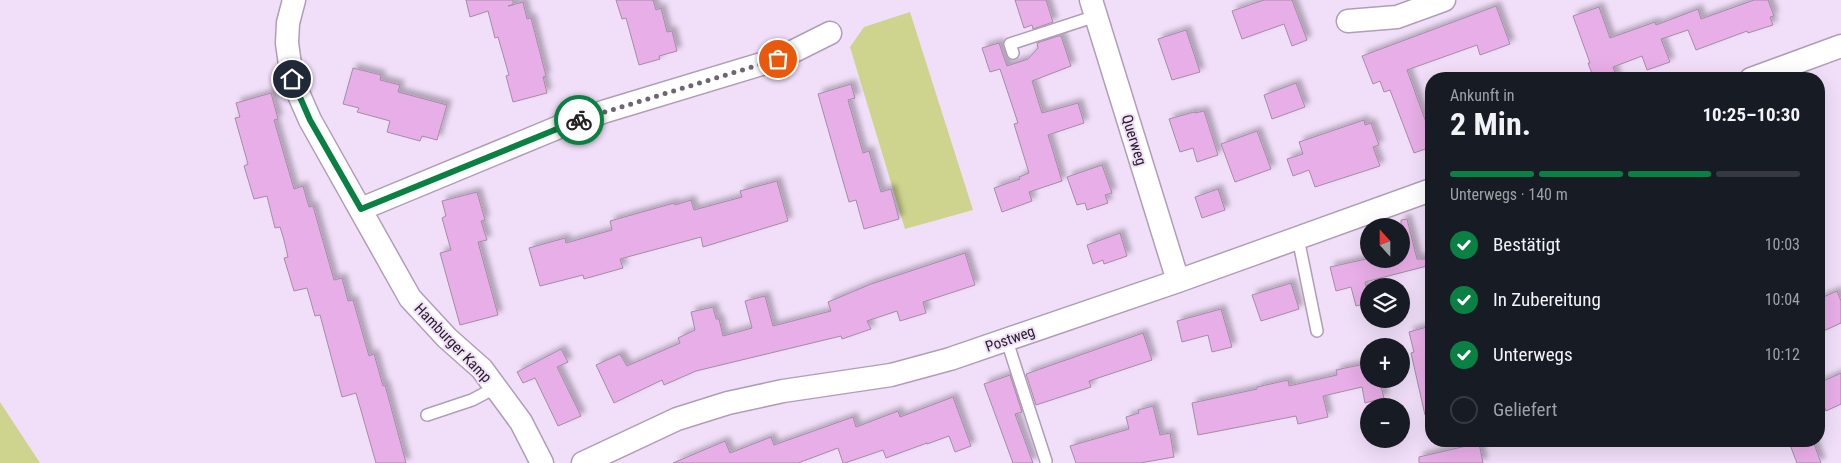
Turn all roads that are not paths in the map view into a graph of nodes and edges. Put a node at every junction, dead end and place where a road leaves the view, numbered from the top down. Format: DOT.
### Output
graph roads {
  1 [pos="294,0"];
  2 [pos="1444,0"];
  3 [pos="1094,8"];
  4 [pos="1348,21"];
  5 [pos="830,33"];
  6 [pos="1841,46"];
  7 [pos="1012,53"];
  8 [pos="1770,72"];
  9 [pos="1425,192"];
  10 [pos="361,209"];
  11 [pos="1298,238"];
  12 [pos="1178,281"];
  13 [pos="1317,331"];
  14 [pos="1007,340"];
  15 [pos="495,388"];
  16 [pos="427,415"];
  17 [pos="1046,461"];
  18 [pos="542,463"];
  19 [pos="583,463"];
  1 -- 10 [label="street, Hamburger Kamp"];
  2 -- 4 [label="street"];
  3 -- 7 [label="lane"];
  3 -- 12 [label="street, Querweg"];
  5 -- 10 [label="street"];
  6 -- 8 [label="street"];
  9 -- 11 [label="street, Postweg"];
  10 -- 15 [label="street, Hamburger Kamp"];
  11 -- 12 [label="street, Postweg"];
  11 -- 13 [label="lane"];
  12 -- 14 [label="street, Postweg"];
  14 -- 17 [label="lane"];
  14 -- 19 [label="street, Postweg"];
  15 -- 16 [label="lane"];
  15 -- 18 [label="street, Hamburger Kamp"];
}
